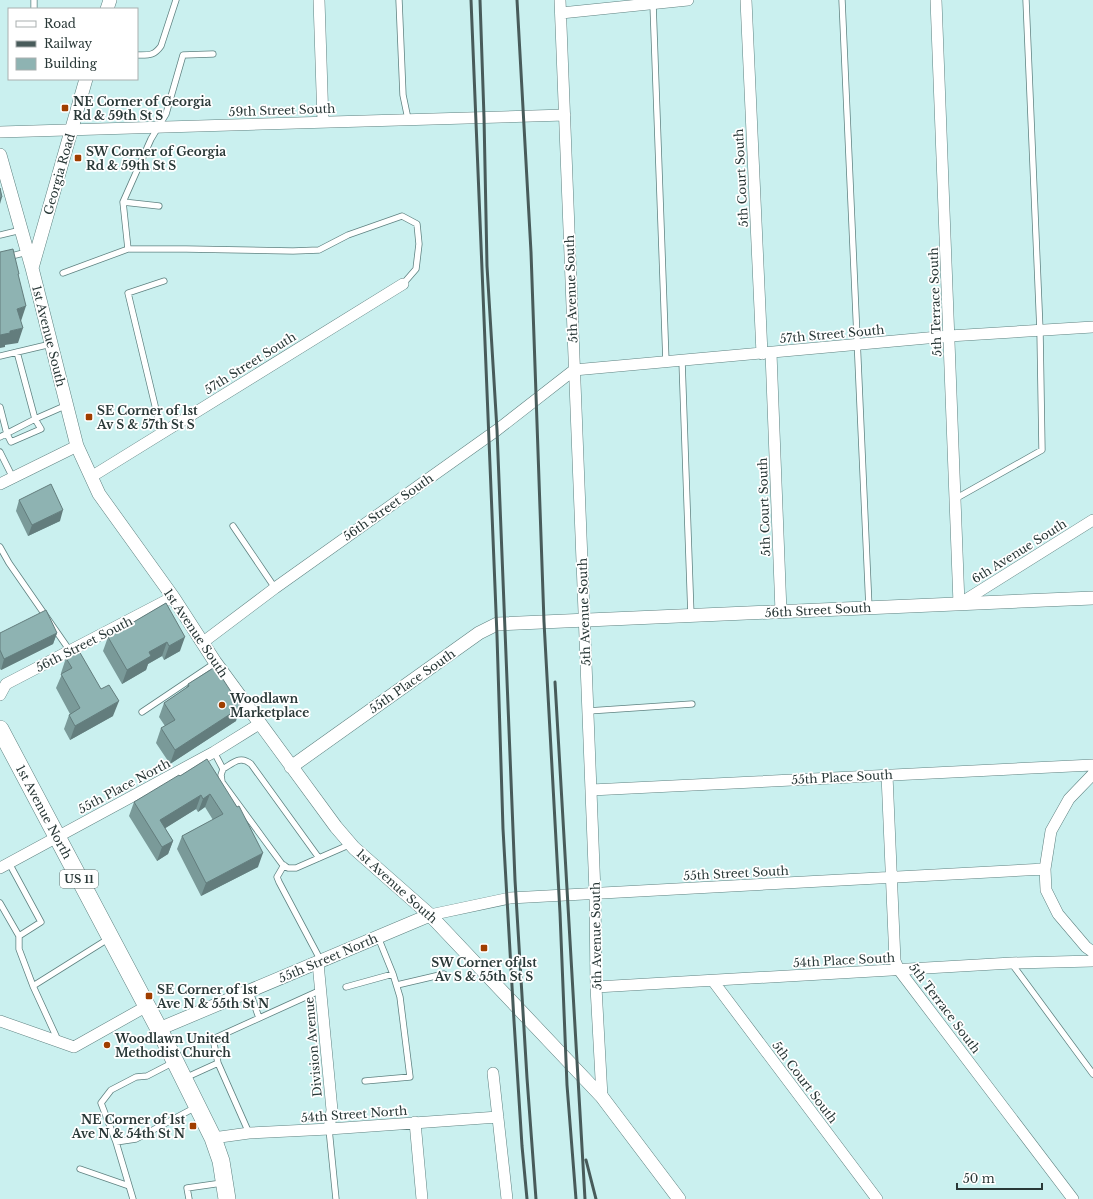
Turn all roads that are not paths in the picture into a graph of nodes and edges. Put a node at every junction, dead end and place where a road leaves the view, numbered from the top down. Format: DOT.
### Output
graph roads {
  1 [pos="176,0"];
  2 [pos="319,0"];
  3 [pos="399,0"];
  4 [pos="560,0"];
  5 [pos="688,0"];
  6 [pos="746,0"];
  7 [pos="842,0"];
  8 [pos="936,0"];
  9 [pos="1026,0"];
  10 [pos="653,4"];
  11 [pos="561,13"];
  12 [pos="213,54"];
  13 [pos="138,55"];
  14 [pos="86,80"];
  15 [pos="565,115"];
  16 [pos="408,119"];
  17 [pos="323,122"];
  18 [pos="156,127"];
  19 [pos="72,130"];
  20 [pos="0,132"];
  21 [pos="0,155"];
  22 [pos="123,202"];
  23 [pos="159,206"];
  24 [pos="21,230"];
  25 [pos="0,235"];
  26 [pos="128,249"];
  27 [pos="32,250"];
  28 [pos="0,259"];
  29 [pos="63,273"];
  30 [pos="164,281"];
  31 [pos="403,284"];
  32 [pos="1093,328"];
  33 [pos="1040,331"];
  34 [pos="949,336"];
  35 [pos="51,344"];
  36 [pos="857,344"];
  37 [pos="17,352"];
  38 [pos="767,353"];
  39 [pos="0,356"];
  40 [pos="682,361"];
  41 [pos="666,362"];
  42 [pos="574,370"];
  43 [pos="67,405"];
  44 [pos="0,407"];
  45 [pos="35,419"];
  46 [pos="165,432"];
  47 [pos="7,434"];
  48 [pos="0,437"];
  49 [pos="77,446"];
  50 [pos="0,452"];
  51 [pos="91,477"];
  52 [pos="13,478"];
  53 [pos="0,484"];
  54 [pos="955,499"];
  55 [pos="1093,520"];
  56 [pos="233,526"];
  57 [pos="0,547"];
  58 [pos="275,588"];
  59 [pos="174,597"];
  60 [pos="1093,598"];
  61 [pos="959,604"];
  62 [pos="869,608"];
  63 [pos="781,612"];
  64 [pos="691,616"];
  65 [pos="584,621"];
  66 [pos="544,622"];
  67 [pos="202,643"];
  68 [pos="70,651"];
  69 [pos="215,662"];
  70 [pos="0,695"];
  71 [pos="692,704"];
  72 [pos="588,710"];
  73 [pos="142,712"];
  74 [pos="259,724"];
  75 [pos="0,729"];
  76 [pos="214,752"];
  77 [pos="1093,765"];
  78 [pos="291,766"];
  79 [pos="223,769"];
  80 [pos="1093,774"];
  81 [pos="887,775"];
  82 [pos="591,790"];
  83 [pos="56,837"];
  84 [pos="351,844"];
  85 [pos="319,858"];
  86 [pos="4,865"];
  87 [pos="284,865"];
  88 [pos="1044,869"];
  89 [pos="892,878"];
  90 [pos="595,893"];
  91 [pos="0,903"];
  92 [pos="430,914"];
  93 [pos="19,936"];
  94 [pos="378,937"];
  95 [pos="110,938"];
  96 [pos="1093,952"];
  97 [pos="1093,961"];
  98 [pos="320,962"];
  99 [pos="1012,963"];
  100 [pos="899,970"];
  101 [pos="394,974"];
  102 [pos="444,974"];
  103 [pos="713,981"];
  104 [pos="396,985"];
  105 [pos="32,986"];
  106 [pos="346,986"];
  107 [pos="596,987"];
  108 [pos="321,990"];
  109 [pos="250,991"];
  110 [pos="147,1006"];
  111 [pos="259,1018"];
  112 [pos="0,1021"];
  113 [pos="159,1029"];
  114 [pos="56,1041"];
  115 [pos="175,1061"];
  116 [pos="218,1063"];
  117 [pos="493,1074"];
  118 [pos="1093,1074"];
  119 [pos="184,1079"];
  120 [pos="365,1081"];
  121 [pos="602,1097"];
  122 [pos="198,1106"];
  123 [pos="498,1117"];
  124 [pos="415,1122"];
  125 [pos="329,1129"];
  126 [pos="249,1133"];
  127 [pos="213,1138"];
  128 [pos="116,1142"];
  129 [pos="80,1169"];
  130 [pos="224,1182"];
  131 [pos="130,1186"];
  132 [pos="133,1199"];
  133 [pos="188,1199"];
  134 [pos="227,1199"];
  135 [pos="336,1199"];
  136 [pos="422,1199"];
  137 [pos="507,1199"];
  138 [pos="679,1199"];
  139 [pos="877,1199"];
  140 [pos="1073,1199"];
  1 -- 13 [label="lane"];
  2 -- 17 [label="street"];
  3 -- 16 [label="lane"];
  4 -- 11 [label="street, 5th Avenue South"];
  5 -- 10 [label="street"];
  6 -- 38 [label="street, 5th Court South"];
  7 -- 36 [label="lane"];
  8 -- 34 [label="street, 5th Terrace South"];
  9 -- 33 [label="lane"];
  10 -- 11 [label="street"];
  10 -- 41 [label="lane"];
  11 -- 15 [label="street, 5th Avenue South"];
  12 -- 18 [label="lane"];
  14 -- 19 [label="street, Georgia Road"];
  15 -- 16 [label="street, 59th Street South"];
  15 -- 42 [label="street, 5th Avenue South"];
  16 -- 17 [label="street, 59th Street South"];
  17 -- 18 [label="street, 59th Street South"];
  18 -- 19 [label="street, 59th Street South"];
  18 -- 22 [label="lane"];
  19 -- 20 [label="street, 59th Street South"];
  19 -- 27 [label="street, Georgia Road"];
  21 -- 24 [label="street, 1st Avenue South"];
  22 -- 23 [label="lane"];
  22 -- 26 [label="lane"];
  24 -- 25 [label="lane"];
  24 -- 27 [label="street, 1st Avenue South"];
  26 -- 29 [label="lane"];
  26 -- 31 [label="lane"];
  27 -- 28 [label="lane"];
  27 -- 35 [label="street, 1st Avenue South"];
  30 -- 46 [label="lane"];
  31 -- 46 [label="street, 57th Street South"];
  32 -- 33 [label="street, 57th Street South"];
  33 -- 34 [label="street, 57th Street South"];
  33 -- 54 [label="lane"];
  34 -- 36 [label="street, 57th Street South"];
  34 -- 54 [label="street, 5th Terrace South"];
  35 -- 37 [label="lane"];
  35 -- 43 [label="street, 1st Avenue South"];
  36 -- 38 [label="street, 57th Street South"];
  36 -- 62 [label="lane"];
  37 -- 39 [label="lane"];
  37 -- 45 [label="lane"];
  38 -- 40 [label="street, 57th Street South"];
  38 -- 63 [label="street, 5th Court South"];
  40 -- 41 [label="street, 57th Street South"];
  40 -- 64 [label="lane"];
  41 -- 42 [label="street, 57th Street South"];
  42 -- 58 [label="street, 56th Street South"];
  42 -- 65 [label="street, 5th Avenue South"];
  43 -- 45 [label="lane"];
  43 -- 49 [label="street, 1st Avenue South"];
  44 -- 47 [label="lane"];
  45 -- 47 [label="lane"];
  45 -- 47 [label="lane"];
  46 -- 51 [label="street, 57th Street South"];
  47 -- 48 [label="lane"];
  49 -- 51 [label="street, 1st Avenue South"];
  49 -- 52 [label="street"];
  50 -- 52 [label="lane"];
  51 -- 59 [label="street, 1st Avenue South"];
  52 -- 53 [label="street"];
  54 -- 61 [label="street, 5th Terrace South"];
  55 -- 61 [label="street, 6th Avenue South"];
  56 -- 58 [label="lane"];
  57 -- 68 [label="lane"];
  58 -- 67 [label="street, 56th Street South"];
  59 -- 67 [label="street, 1st Avenue South"];
  59 -- 68 [label="street, 56th Street South"];
  60 -- 61 [label="street, 56th Street South"];
  61 -- 62 [label="street, 56th Street South"];
  62 -- 63 [label="street, 56th Street South"];
  63 -- 64 [label="street, 56th Street South"];
  64 -- 65 [label="street, 56th Street South"];
  65 -- 66 [label="street, 56th Street South"];
  65 -- 72 [label="street, 5th Avenue South"];
  66 -- 78 [label="street, 55th Place South"];
  67 -- 69 [label="street, 1st Avenue South"];
  68 -- 70 [label="street, 56th Street South"];
  69 -- 73 [label="lane"];
  69 -- 74 [label="street, 1st Avenue South"];
  71 -- 72 [label="lane"];
  72 -- 82 [label="street, 5th Avenue South"];
  74 -- 76 [label="street, 55th Place North"];
  74 -- 78 [label="street, 1st Avenue South"];
  75 -- 83 [label="main road, 1st Avenue North / US 11"];
  76 -- 79 [label="lane"];
  76 -- 83 [label="street, 55th Place North"];
  77 -- 81 [label="street, 55th Place South"];
  78 -- 84 [label="street, 1st Avenue South"];
  79 -- 85 [label="lane"];
  79 -- 87 [label="lane"];
  80 -- 88 [label="street"];
  81 -- 82 [label="street, 55th Place South"];
  81 -- 89 [label="street, 5th Terrace South"];
  82 -- 90 [label="street, 5th Avenue South"];
  83 -- 86 [label="street, 55th Place North"];
  83 -- 95 [label="main road, 1st Avenue North / US 11"];
  84 -- 85 [label="lane"];
  84 -- 92 [label="street, 1st Avenue South"];
  85 -- 87 [label="lane"];
  86 -- 93 [label="lane"];
  87 -- 98 [label="lane"];
  88 -- 89 [label="street, 55th Street South"];
  88 -- 96 [label="street"];
  89 -- 90 [label="street, 55th Street South"];
  89 -- 100 [label="street, 5th Terrace South"];
  90 -- 92 [label="street, 55th Street South"];
  90 -- 107 [label="street, 5th Avenue South"];
  91 -- 93 [label="lane"];
  92 -- 94 [label="street, 55th Street North"];
  92 -- 121 [label="street, 1st Avenue South"];
  93 -- 105 [label="lane"];
  94 -- 98 [label="street, 55th Street North"];
  94 -- 101 [label="lane"];
  95 -- 105 [label="lane"];
  95 -- 110 [label="main road, 1st Avenue North / US 11"];
  97 -- 99 [label="street, 54th Place South"];
  98 -- 108 [label="street, Division Avenue"];
  98 -- 109 [label="street, 55th Street North"];
  99 -- 100 [label="street, 54th Place South"];
  99 -- 118 [label="lane"];
  100 -- 103 [label="street, 54th Place South"];
  100 -- 140 [label="street, 5th Terrace South"];
  101 -- 104 [label="lane"];
  101 -- 106 [label="lane"];
  102 -- 104 [label="lane"];
  103 -- 107 [label="street, 54th Place South"];
  103 -- 139 [label="street, 5th Court South"];
  104 -- 120 [label="lane"];
  105 -- 114 [label="lane"];
  107 -- 121 [label="street, 5th Avenue South"];
  108 -- 111 [label="lane"];
  108 -- 125 [label="street, Division Avenue"];
  109 -- 111 [label="lane"];
  109 -- 113 [label="street, 55th Street North"];
  110 -- 113 [label="main road, 1st Avenue North / US 11"];
  110 -- 114 [label="street"];
  111 -- 116 [label="lane"];
  112 -- 114 [label="street"];
  113 -- 115 [label="main road, 1st Avenue North / US 11"];
  115 -- 119 [label="main road, 1st Avenue North / US 11"];
  115 -- 128 [label="lane"];
  116 -- 119 [label="lane"];
  116 -- 126 [label="lane"];
  117 -- 123 [label="street"];
  119 -- 122 [label="main road, 1st Avenue North / US 11"];
  121 -- 138 [label="street"];
  122 -- 127 [label="main road, 1st Avenue North / US 11"];
  122 -- 128 [label="lane"];
  123 -- 124 [label="street, 54th Street North"];
  123 -- 137 [label="street"];
  124 -- 125 [label="street, 54th Street North"];
  124 -- 136 [label="street"];
  125 -- 126 [label="street, 54th Street North"];
  125 -- 135 [label="lane"];
  126 -- 127 [label="street, 54th Street North"];
  127 -- 130 [label="main road, 1st Avenue North / US 11"];
  128 -- 131 [label="lane"];
  129 -- 131 [label="lane"];
  130 -- 133 [label="lane"];
  130 -- 134 [label="main road, 1st Avenue North / US 11"];
  131 -- 132 [label="lane"];
}
